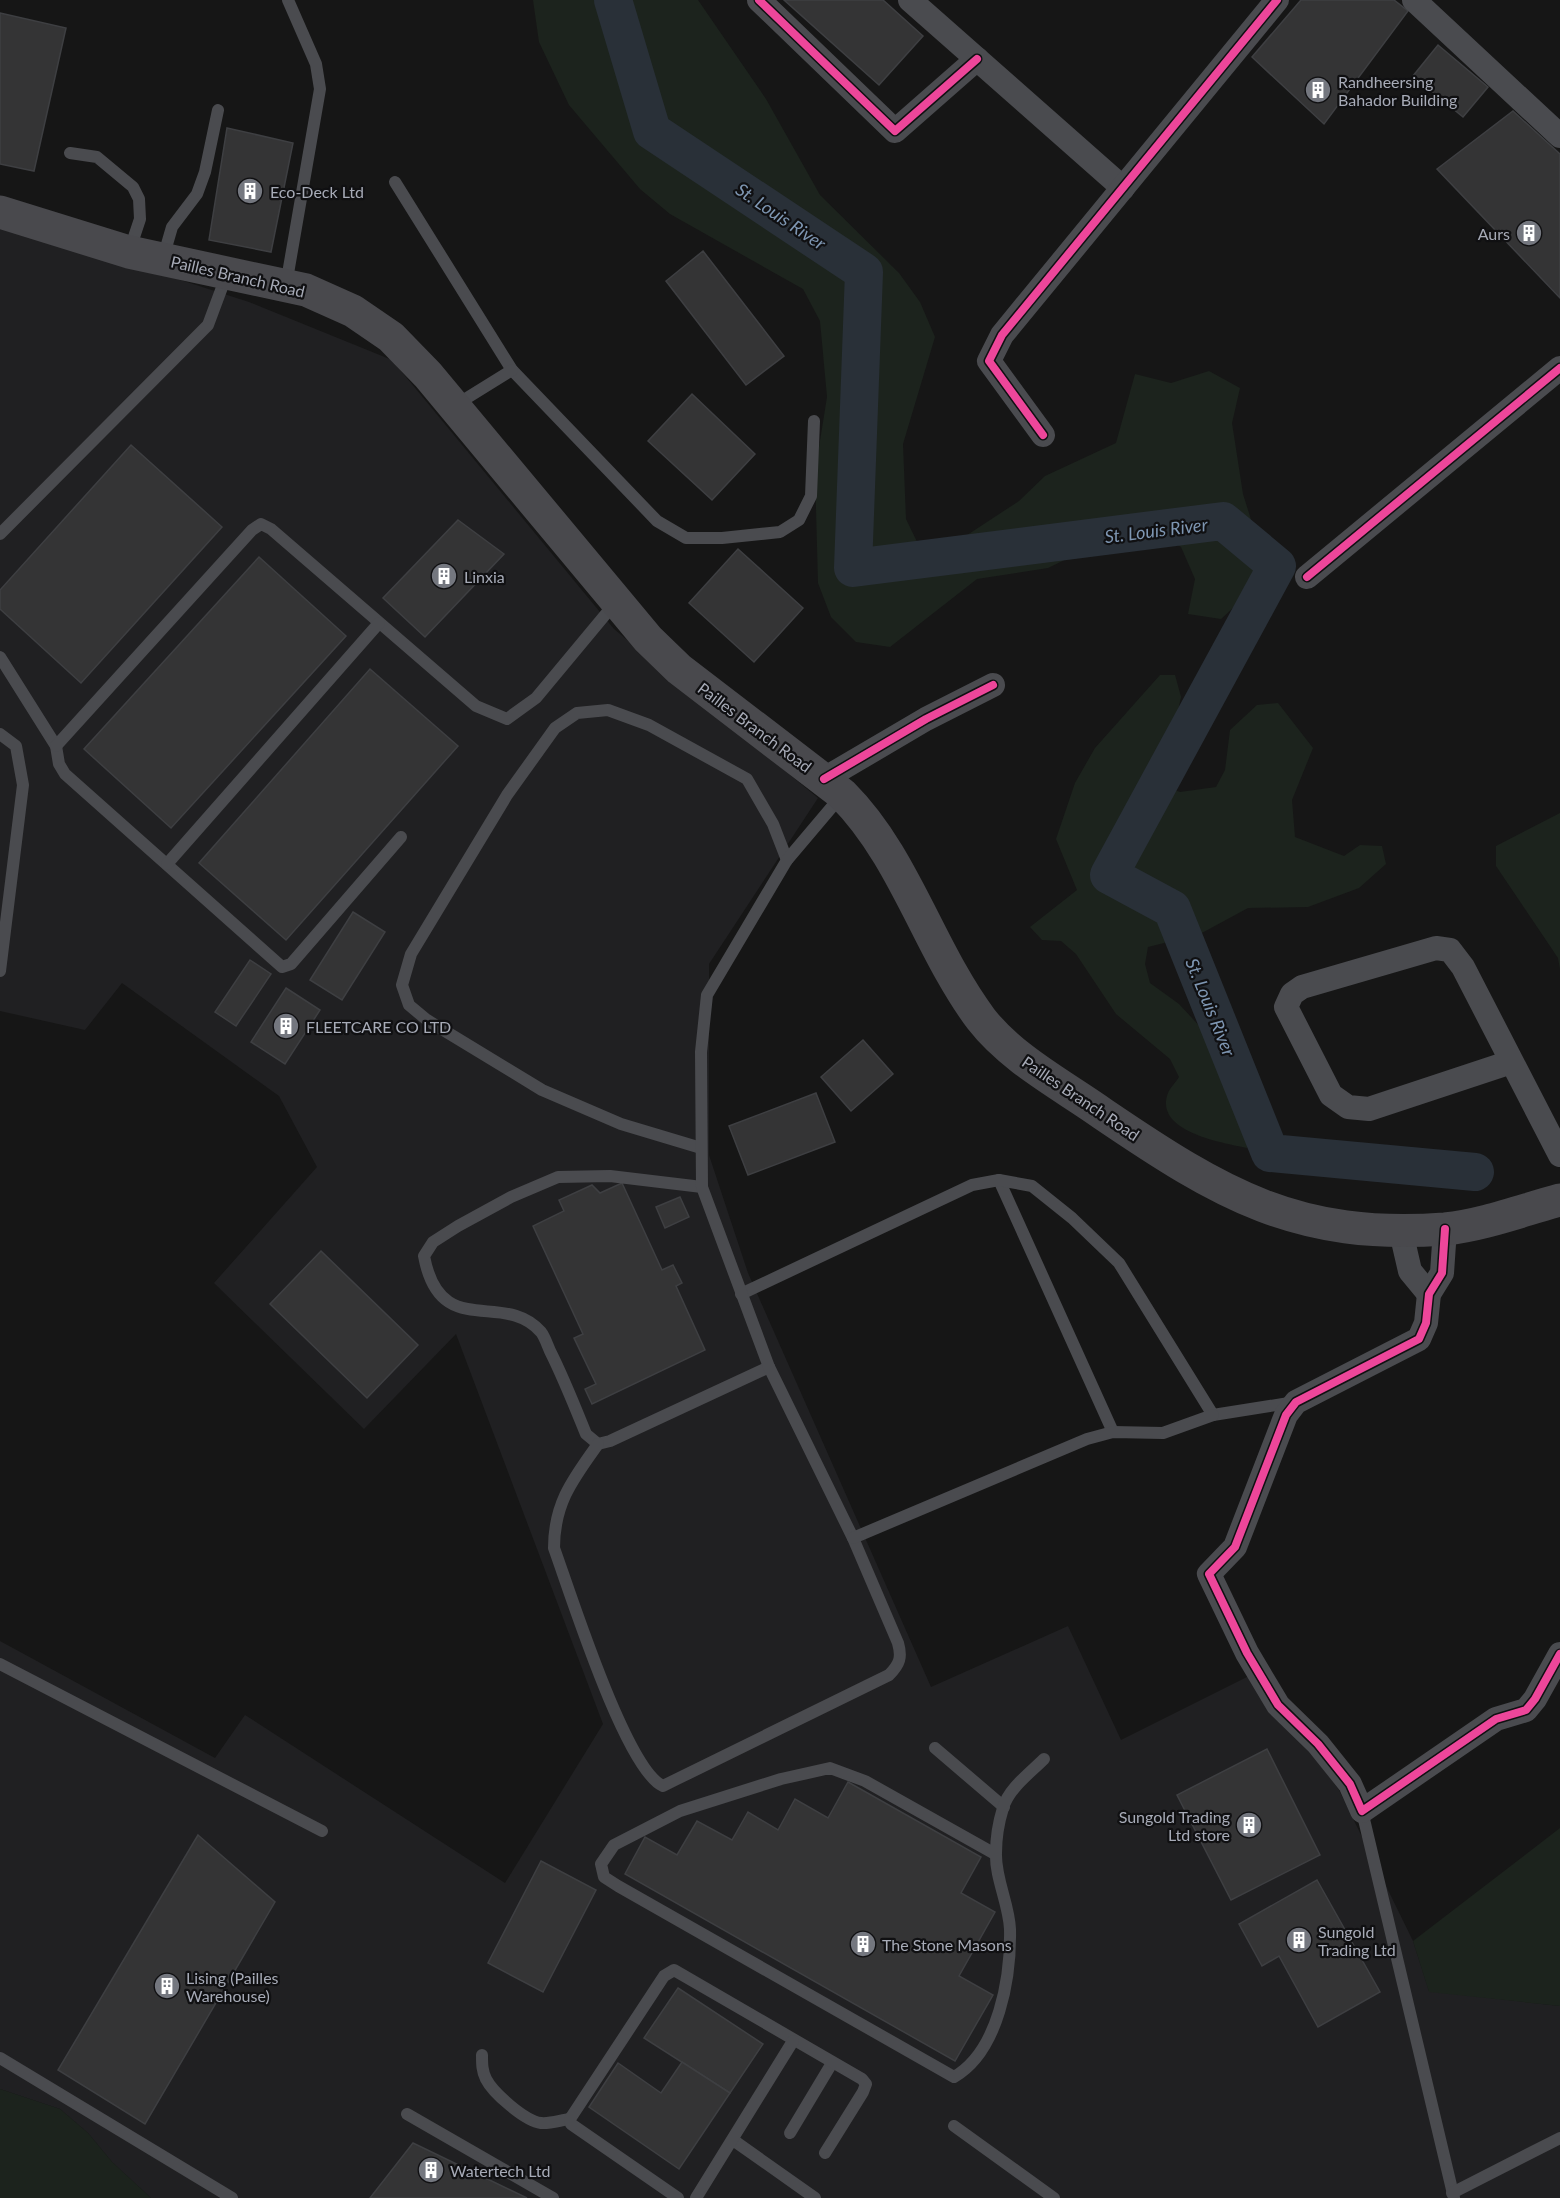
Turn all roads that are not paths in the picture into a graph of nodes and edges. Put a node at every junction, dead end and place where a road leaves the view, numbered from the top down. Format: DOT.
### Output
graph roads {
  1 [pos="288,0"];
  2 [pos="759,0"];
  3 [pos="910,0"];
  4 [pos="1277,0"];
  5 [pos="1414,0"];
  6 [pos="977,59"];
  7 [pos="218,110"];
  8 [pos="1560,136"];
  9 [pos="70,153"];
  10 [pos="395,182"];
  11 [pos="1123,188"];
  12 [pos="0,212"];
  13 [pos="129,252"];
  14 [pos="162,259"];
  15 [pos="227,274"];
  16 [pos="285,286"];
  17 [pos="1560,368"];
  18 [pos="512,370"];
  19 [pos="453,406"];
  20 [pos="814,421"];
  21 [pos="1043,435"];
  22 [pos="0,534"];
  23 [pos="1307,577"];
  24 [pos="616,602"];
  25 [pos="379,623"];
  26 [pos="0,657"];
  27 [pos="993,685"];
  28 [pos="0,734"];
  29 [pos="56,746"];
  30 [pos="833,786"];
  31 [pos="401,837"];
  32 [pos="788,860"];
  33 [pos="167,864"];
  34 [pos="0,970"];
  35 [pos="1511,1062"];
  36 [pos="701,1148"];
  37 [pos="1560,1155"];
  38 [pos="999,1180"];
  39 [pos="702,1187"];
  40 [pos="1560,1200"];
  41 [pos="1446,1228"];
  42 [pos="1401,1232"];
  43 [pos="741,1294"];
  44 [pos="1429,1294"];
  45 [pos="769,1367"];
  46 [pos="1296,1402"];
  47 [pos="1213,1415"];
  48 [pos="1113,1432"];
  49 [pos="598,1443"];
  50 [pos="853,1538"];
  51 [pos="1560,1654"];
  52 [pos="0,1664"];
  53 [pos="934,1748"];
  54 [pos="1044,1759"];
  55 [pos="1004,1807"];
  56 [pos="1362,1811"];
  57 [pos="322,1831"];
  58 [pos="996,1854"];
  59 [pos="793,2041"];
  60 [pos="482,2055"];
  61 [pos="0,2058"];
  62 [pos="832,2063"];
  63 [pos="407,2114"];
  64 [pos="570,2120"];
  65 [pos="954,2126"];
  66 [pos="790,2133"];
  67 [pos="1560,2138"];
  68 [pos="733,2140"];
  69 [pos="825,2153"];
  70 [pos="1453,2195"];
  71 [pos="232,2198"];
  72 [pos="553,2198"];
  73 [pos="678,2198"];
  74 [pos="696,2198"];
  75 [pos="815,2198"];
  76 [pos="1054,2198"];
  1 -- 16 [label="lane"];
  2 -- 6 [label="street"];
  3 -- 6 [label="street"];
  4 -- 11 [label="street"];
  5 -- 8 [label="street"];
  6 -- 11 [label="street"];
  7 -- 14 [label="lane"];
  9 -- 13 [label="lane"];
  10 -- 18 [label="lane"];
  11 -- 21 [label="street"];
  12 -- 13 [label="main road, Pailles Branch Road"];
  13 -- 14 [label="main road, Pailles Branch Road"];
  14 -- 15 [label="main road, Pailles Branch Road"];
  15 -- 16 [label="main road, Pailles Branch Road"];
  15 -- 22 [label="lane"];
  16 -- 19 [label="main road, Pailles Branch Road"];
  17 -- 23 [label="street"];
  18 -- 19 [label="lane"];
  18 -- 20 [label="lane"];
  19 -- 24 [label="main road, Pailles Branch Road"];
  24 -- 25 [label="lane"];
  24 -- 30 [label="main road, Pailles Branch Road"];
  25 -- 29 [label="lane"];
  25 -- 33 [label="lane"];
  26 -- 29 [label="lane"];
  27 -- 30 [label="street"];
  28 -- 34 [label="lane"];
  29 -- 33 [label="lane"];
  30 -- 32 [label="lane"];
  30 -- 42 [label="main road, Pailles Branch Road"];
  31 -- 33 [label="lane"];
  32 -- 36 [label="lane"];
  32 -- 36 [label="lane"];
  35 -- 35 [label="street"];
  35 -- 37 [label="street"];
  36 -- 39 [label="lane"];
  38 -- 43 [label="lane"];
  38 -- 47 [label="lane"];
  38 -- 48 [label="lane"];
  39 -- 43 [label="lane"];
  39 -- 49 [label="lane"];
  40 -- 41 [label="main road, Pailles Branch Road"];
  41 -- 42 [label="main road, Pailles Branch Road"];
  41 -- 44 [label="street"];
  42 -- 44 [label="street"];
  43 -- 45 [label="lane"];
  44 -- 46 [label="street"];
  45 -- 49 [label="lane"];
  45 -- 50 [label="lane"];
  46 -- 47 [label="lane"];
  46 -- 56 [label="street"];
  47 -- 48 [label="lane"];
  48 -- 50 [label="lane"];
  49 -- 50 [label="lane"];
  51 -- 56 [label="street"];
  52 -- 57 [label="lane"];
  53 -- 55 [label="lane"];
  54 -- 55 [label="lane"];
  55 -- 58 [label="lane"];
  56 -- 70 [label="lane"];
  58 -- 58 [label="lane"];
  59 -- 62 [label="lane"];
  59 -- 64 [label="lane"];
  59 -- 68 [label="lane"];
  60 -- 64 [label="lane"];
  61 -- 71 [label="lane"];
  62 -- 66 [label="lane"];
  62 -- 69 [label="lane"];
  63 -- 72 [label="lane"];
  64 -- 73 [label="lane"];
  65 -- 76 [label="lane"];
  67 -- 70 [label="lane"];
  68 -- 74 [label="lane"];
  68 -- 75 [label="lane"];
}
